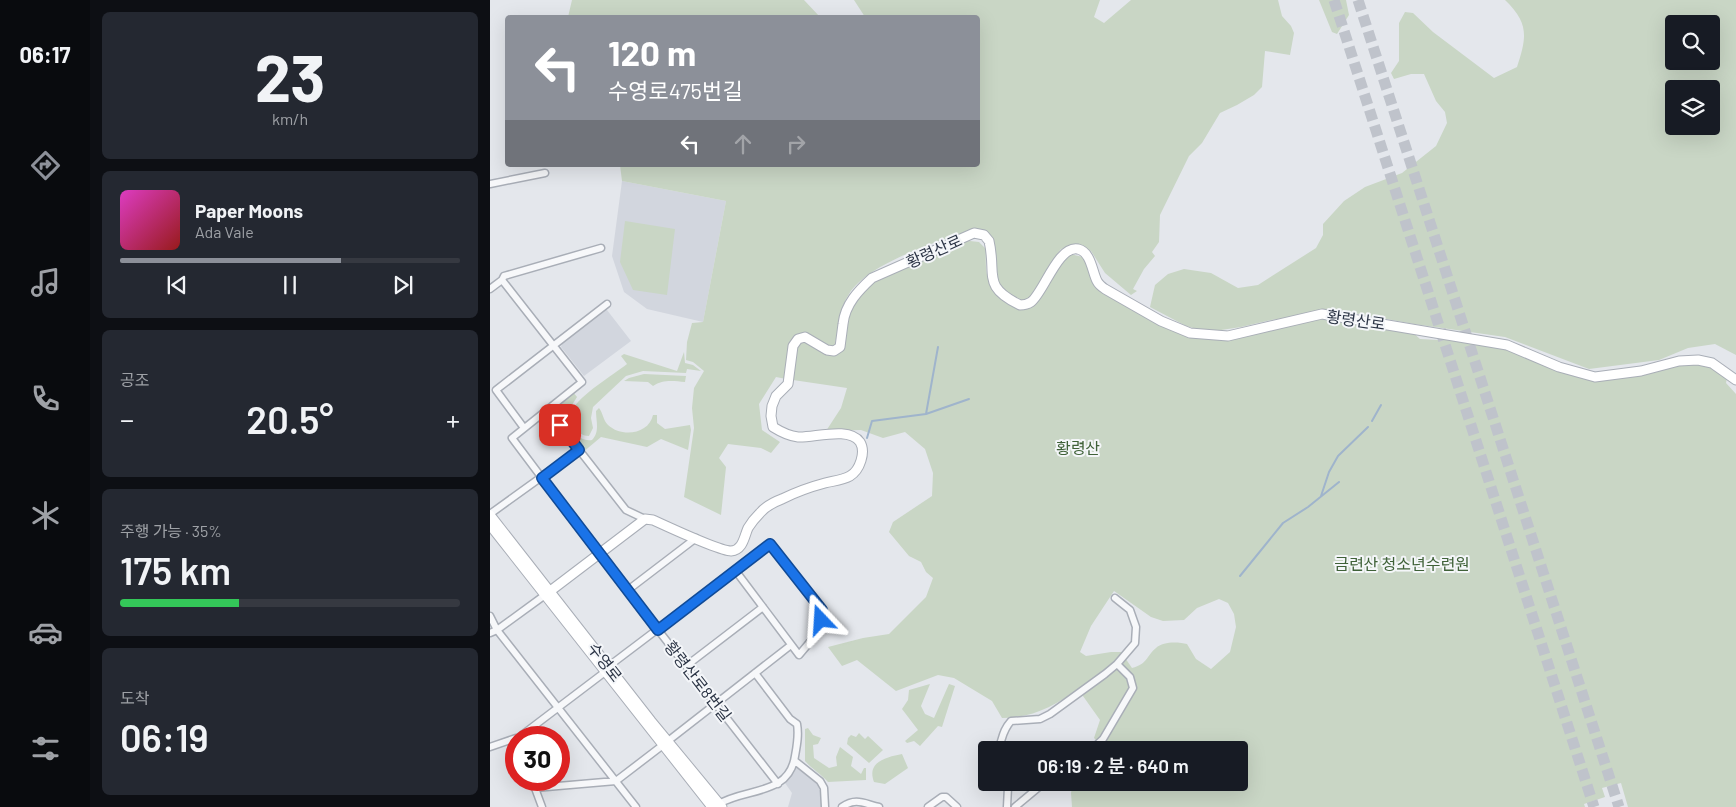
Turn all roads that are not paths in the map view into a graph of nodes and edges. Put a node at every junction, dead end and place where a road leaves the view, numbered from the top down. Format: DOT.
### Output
graph roads {
  1 [pos="545,173"];
  2 [pos="490,184"];
  3 [pos="601,248"];
  4 [pos="502,280"];
  5 [pos="490,289"];
  6 [pos="607,304"];
  7 [pos="554,345"];
  8 [pos="1736,380"];
  9 [pos="548,410"];
  10 [pos="524,428"];
  11 [pos="579,450"];
  12 [pos="542,478"];
  13 [pos="490,515"];
  14 [pos="645,520"];
  15 [pos="490,526"];
  16 [pos="696,538"];
  17 [pos="599,554"];
  18 [pos="735,570"];
  19 [pos="628,590"];
  20 [pos="548,593"];
  21 [pos="1116,598"];
  22 [pos="763,607"];
  23 [pos="490,616"];
  24 [pos="498,630"];
  25 [pos="658,630"];
  26 [pos="490,633"];
  27 [pos="791,645"];
  28 [pos="1116,664"];
  29 [pos="686,666"];
  30 [pos="607,669"];
  31 [pos="755,673"];
  32 [pos="716,704"];
  33 [pos="558,707"];
  34 [pos="533,726"];
  35 [pos="1002,741"];
  36 [pos="1101,741"];
  37 [pos="505,742"];
  38 [pos="665,743"];
  39 [pos="490,747"];
  40 [pos="795,761"];
  41 [pos="616,781"];
  42 [pos="778,784"];
  43 [pos="570,785"];
  44 [pos="536,791"];
  45 [pos="1008,791"];
  46 [pos="1034,791"];
  47 [pos="717,806"];
  48 [pos="542,807"];
  49 [pos="636,807"];
  50 [pos="825,807"];
  51 [pos="842,807"];
  52 [pos="879,807"];
  53 [pos="928,807"];
  54 [pos="957,807"];
  55 [pos="1007,807"];
  56 [pos="1015,807"];
  1 -- 2 [label="street"];
  3 -- 4 [label="street"];
  4 -- 5 [label="street"];
  4 -- 7 [label="street"];
  6 -- 7 [label="street"];
  7 -- 9 [label="street"];
  7 -- 10 [label="street"];
  8 -- 16 [label="street, 황령산로"];
  9 -- 10 [label="street"];
  9 -- 11 [label="street"];
  10 -- 12 [label="street, 황령산로8번길"];
  11 -- 12 [label="street"];
  11 -- 14 [label="street"];
  12 -- 13 [label="street"];
  12 -- 17 [label="street, 황령산로8번길"];
  13 -- 20 [label="street, 수영로"];
  14 -- 16 [label="street, 황령산로"];
  14 -- 17 [label="street"];
  15 -- 20 [label="street, 수영로"];
  16 -- 19 [label="street"];
  17 -- 19 [label="street, 황령산로8번길"];
  17 -- 20 [label="street"];
  18 -- 22 [label="street"];
  18 -- 25 [label="street"];
  18 -- 27 [label="street"];
  19 -- 25 [label="street, 황령산로8번길"];
  20 -- 24 [label="street"];
  20 -- 30 [label="street, 수영로"];
  21 -- 28 [label="street"];
  22 -- 27 [label="street"];
  22 -- 29 [label="street"];
  23 -- 24 [label="street"];
  24 -- 26 [label="street"];
  24 -- 33 [label="street"];
  25 -- 29 [label="street, 황령산로8번길"];
  25 -- 30 [label="street"];
  27 -- 31 [label="street"];
  28 -- 35 [label="street"];
  28 -- 36 [label="street"];
  29 -- 32 [label="street, 황령산로8번길"];
  30 -- 33 [label="street"];
  30 -- 38 [label="street, 수영로"];
  31 -- 32 [label="street"];
  31 -- 40 [label="street"];
  32 -- 38 [label="street"];
  32 -- 42 [label="street, 황령산로8번길"];
  33 -- 34 [label="street"];
  33 -- 41 [label="street"];
  37 -- 39 [label="street"];
  38 -- 41 [label="street"];
  38 -- 47 [label="street, 수영로"];
  40 -- 42 [label="street"];
  40 -- 50 [label="street"];
  41 -- 43 [label="street"];
  41 -- 49 [label="street"];
  42 -- 47 [label="street"];
  44 -- 48 [label="street"];
  45 -- 55 [label="street"];
  46 -- 56 [label="street"];
  51 -- 52 [label="street"];
  53 -- 54 [label="street"];
}
